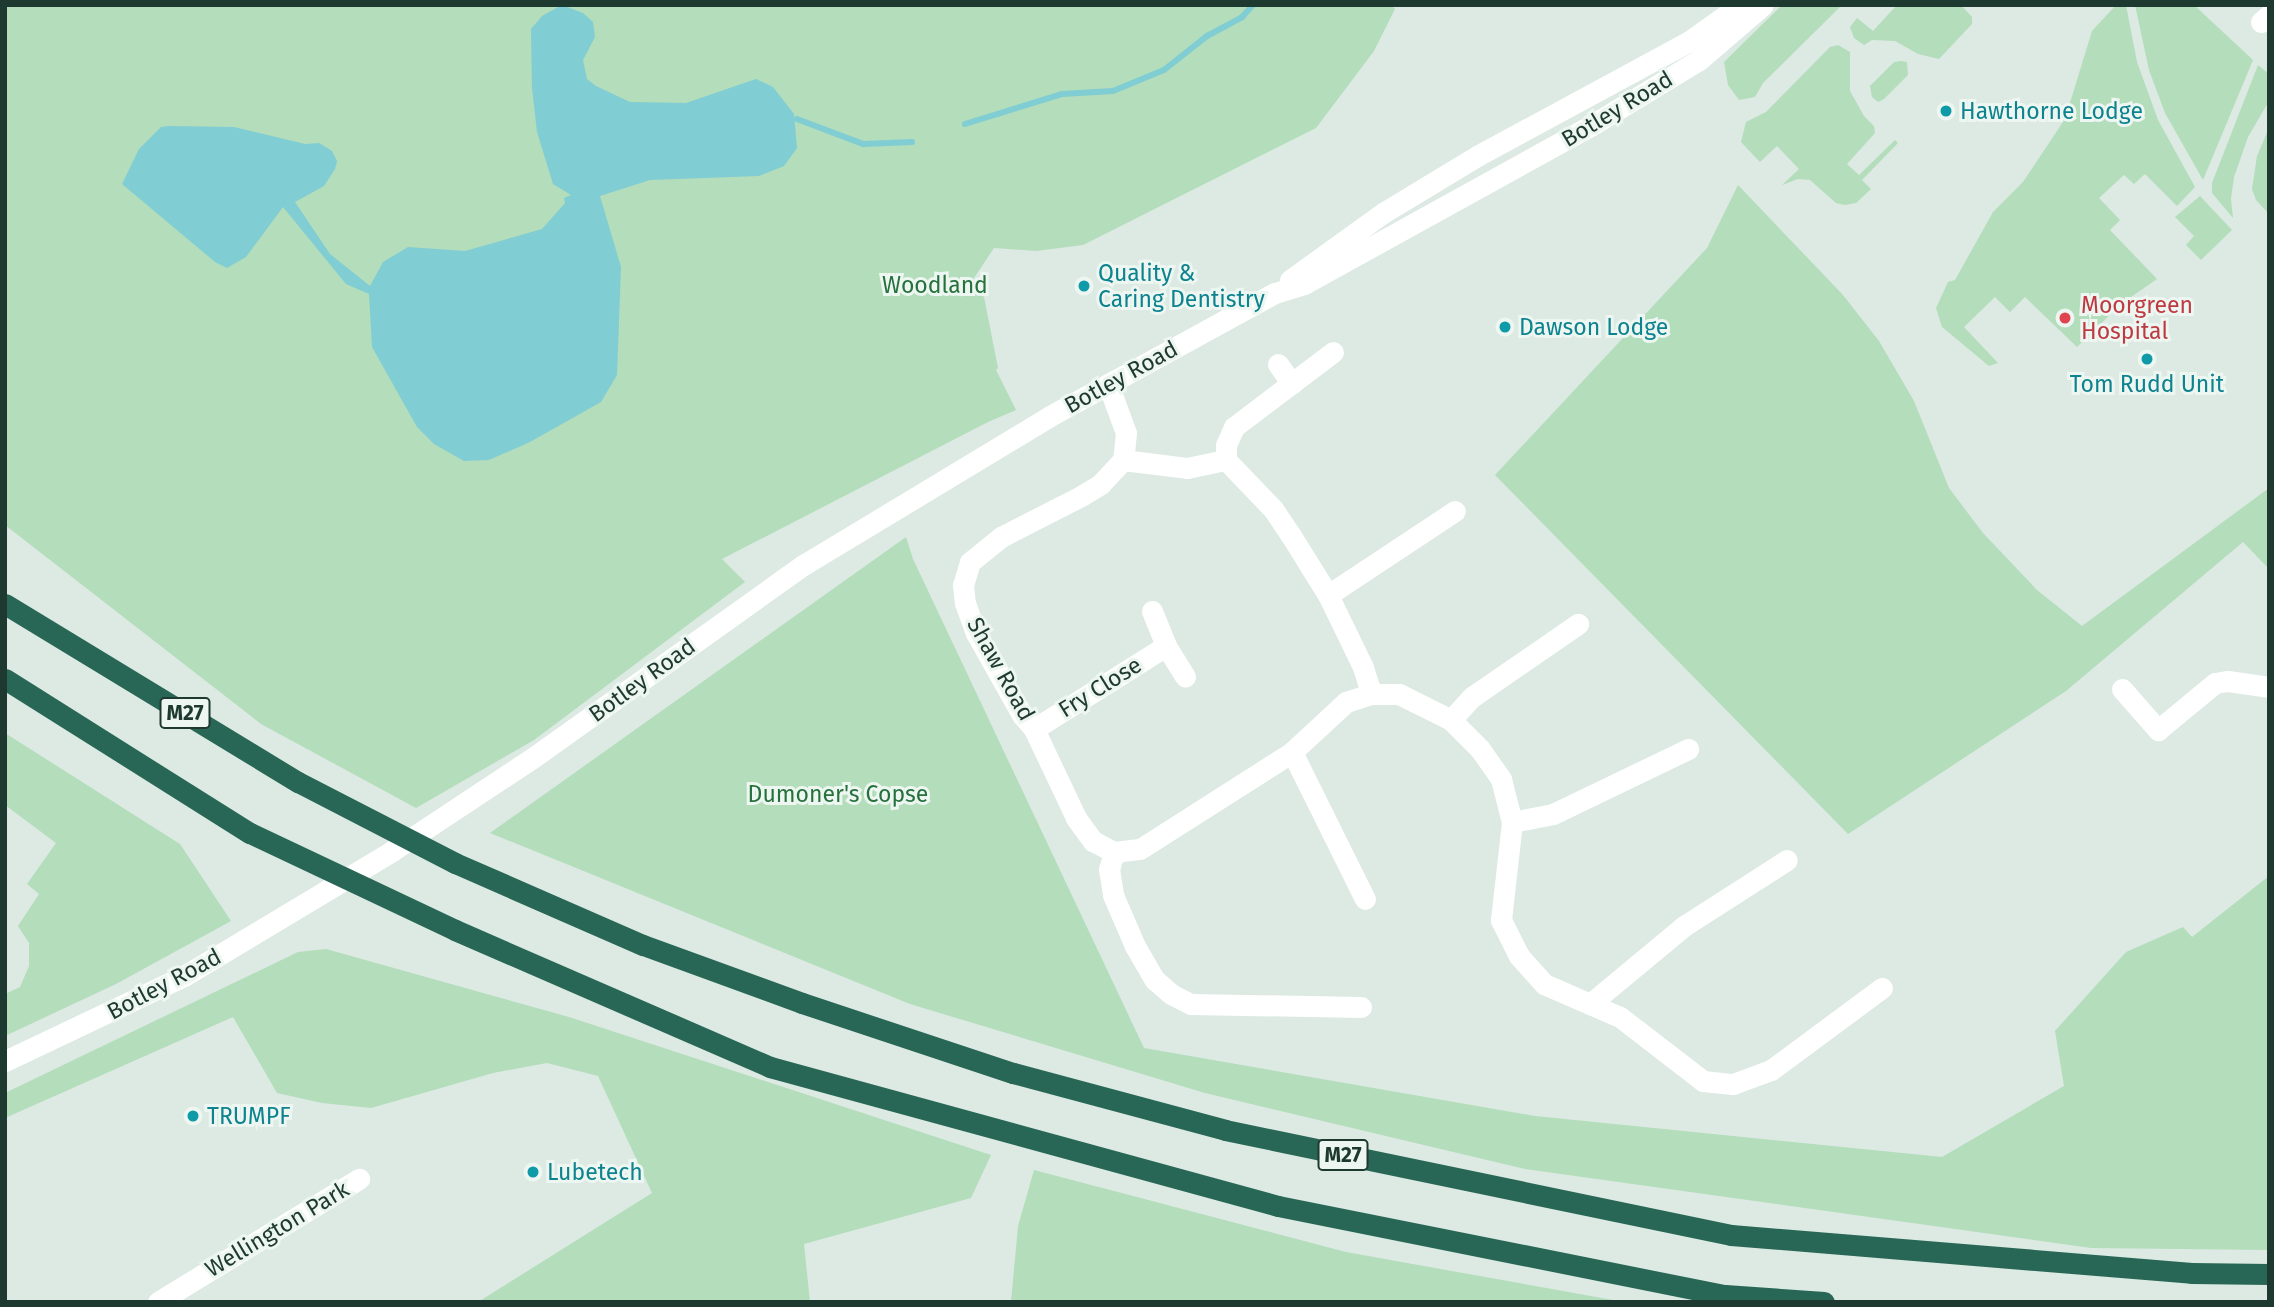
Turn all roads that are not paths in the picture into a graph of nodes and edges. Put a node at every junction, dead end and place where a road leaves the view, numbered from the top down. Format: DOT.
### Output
graph roads {
  1 [pos="1740,5"];
  2 [pos="1763,5"];
  3 [pos="1275,293"];
  4 [pos="1333,352"];
  5 [pos="1278,364"];
  6 [pos="1108,384"];
  7 [pos="1293,384"];
  8 [pos="1123,460"];
  9 [pos="1226,460"];
  10 [pos="1455,511"];
  11 [pos="1328,595"];
  12 [pos="5,604"];
  13 [pos="1152,611"];
  14 [pos="1578,624"];
  15 [pos="1167,646"];
  16 [pos="1185,677"];
  17 [pos="5,679"];
  18 [pos="2269,687"];
  19 [pos="2122,689"];
  20 [pos="1371,694"];
  21 [pos="1451,720"];
  22 [pos="1034,729"];
  23 [pos="1688,749"];
  24 [pos="1293,752"];
  25 [pos="1512,822"];
  26 [pos="1114,852"];
  27 [pos="1787,860"];
  28 [pos="1365,899"];
  29 [pos="1882,988"];
  30 [pos="1590,1004"];
  31 [pos="1361,1007"];
  32 [pos="5,1061"];
  33 [pos="359,1179"];
  34 [pos="2269,1274"];
  35 [pos="158,1302"];
  36 [pos="1824,1302"];
  1 -- 3 [label="street, Botley Road"];
  2 -- 3 [label="street, Botley Road"];
  3 -- 6 [label="street, Botley Road"];
  4 -- 7 [label="street"];
  5 -- 7 [label="street"];
  6 -- 8 [label="street"];
  6 -- 32 [label="street, Botley Road"];
  7 -- 9 [label="street"];
  8 -- 9 [label="street"];
  8 -- 22 [label="street, Shaw Road"];
  9 -- 11 [label="street"];
  10 -- 11 [label="street"];
  11 -- 20 [label="street"];
  12 -- 34 [label="highway, M27"];
  13 -- 15 [label="street, Fry Close"];
  14 -- 21 [label="street"];
  15 -- 16 [label="street, Fry Close"];
  15 -- 22 [label="street, Fry Close"];
  17 -- 36 [label="highway"];
  18 -- 19 [label="street"];
  20 -- 21 [label="street"];
  20 -- 24 [label="street"];
  21 -- 25 [label="street"];
  22 -- 26 [label="street, Shaw Road"];
  23 -- 25 [label="street"];
  24 -- 26 [label="street"];
  24 -- 28 [label="street"];
  25 -- 30 [label="street"];
  26 -- 31 [label="street"];
  27 -- 30 [label="street"];
  29 -- 30 [label="street"];
  33 -- 35 [label="street, Wellington Park"];
}
